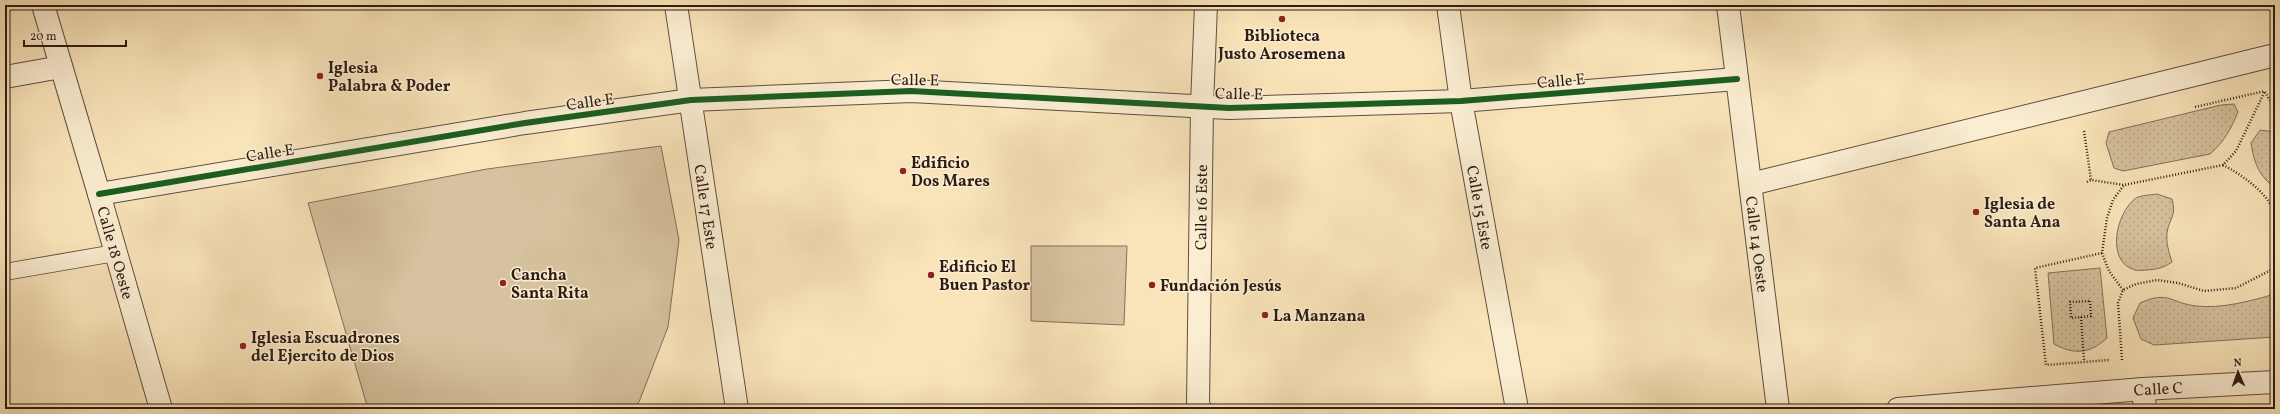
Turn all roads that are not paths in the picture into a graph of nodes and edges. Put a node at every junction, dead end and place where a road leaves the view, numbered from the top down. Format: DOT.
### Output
graph roads {
  1 [pos="43,5"];
  2 [pos="676,5"];
  3 [pos="1206,5"];
  4 [pos="1448,5"];
  5 [pos="1728,5"];
  6 [pos="2275,56"];
  7 [pos="60,67"];
  8 [pos="5,77"];
  9 [pos="1737,79"];
  10 [pos="691,100"];
  11 [pos="1461,101"];
  12 [pos="1202,105"];
  13 [pos="1751,184"];
  14 [pos="99,194"];
  15 [pos="115,253"];
  16 [pos="5,272"];
  17 [pos="2275,382"];
  18 [pos="2144,399"];
  19 [pos="161,409"];
  20 [pos="737,409"];
  21 [pos="1200,409"];
  22 [pos="1518,409"];
  23 [pos="1778,409"];
  24 [pos="1898,409"];
  1 -- 7 [label="street, Calle 18 Oeste"];
  2 -- 10 [label="street, Calle 17 Este"];
  3 -- 12 [label="street, Calle 16 Este"];
  4 -- 11 [label="street, Calle 15 Este"];
  5 -- 9 [label="street, Calle 14 Oeste"];
  6 -- 13 [label="street"];
  7 -- 8 [label="street"];
  7 -- 14 [label="street, Calle 18 Oeste"];
  9 -- 11 [label="street, Calle E"];
  9 -- 13 [label="street, Calle 14 Oeste"];
  10 -- 12 [label="street, Calle E"];
  10 -- 14 [label="street, Calle E"];
  10 -- 20 [label="street, Calle 17 Este"];
  11 -- 12 [label="street, Calle E"];
  11 -- 22 [label="street, Calle 15 Este"];
  12 -- 21 [label="street, Calle 16 Este"];
  13 -- 23 [label="street, Calle 14 Oeste"];
  14 -- 15 [label="street, Calle 18 Oeste"];
  15 -- 16 [label="lane"];
  15 -- 19 [label="street, Calle 18 Oeste"];
  17 -- 18 [label="street, Calle C"];
  18 -- 24 [label="street, Calle C"];
}
